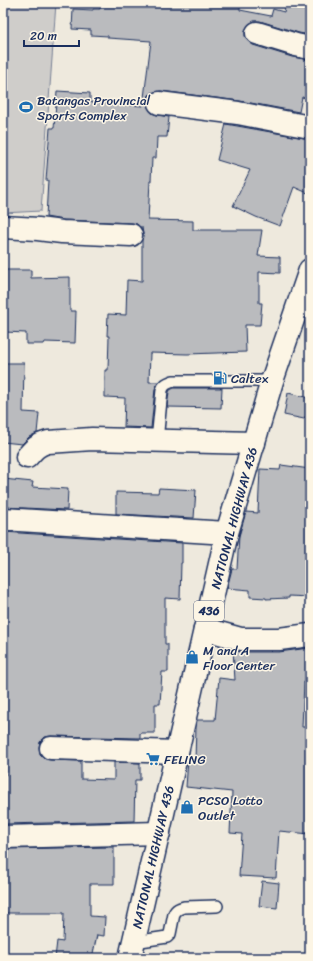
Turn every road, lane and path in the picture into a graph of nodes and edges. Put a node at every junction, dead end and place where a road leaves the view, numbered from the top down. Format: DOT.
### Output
graph roads {
  1 [pos="257,33"];
  2 [pos="310,48"];
  3 [pos="159,103"];
  4 [pos="310,127"];
  5 [pos="3,228"];
  6 [pos="131,235"];
  7 [pos="310,270"];
  8 [pos="272,381"];
  9 [pos="157,441"];
  10 [pos="254,443"];
  11 [pos="27,457"];
  12 [pos="3,519"];
  13 [pos="227,533"];
  14 [pos="205,629"];
  15 [pos="310,635"];
  16 [pos="51,748"];
  17 [pos="177,752"];
  18 [pos="159,833"];
  19 [pos="3,837"];
  20 [pos="217,906"];
  21 [pos="132,950"];
  1 -- 2 [label="street"];
  3 -- 4 [label="street"];
  5 -- 6 [label="street"];
  7 -- 8 [label="street, NATIONAL HIGHWAY 436 / 436"];
  8 -- 9 [label="lane"];
  8 -- 10 [label="street, NATIONAL HIGHWAY 436 / 436"];
  9 -- 10 [label="street"];
  9 -- 11 [label="street"];
  10 -- 13 [label="street, NATIONAL HIGHWAY 436 / 436"];
  12 -- 13 [label="street"];
  13 -- 14 [label="street, NATIONAL HIGHWAY 436 / 436"];
  14 -- 15 [label="street"];
  14 -- 17 [label="street, NATIONAL HIGHWAY 436 / 436"];
  16 -- 17 [label="street"];
  17 -- 18 [label="street, NATIONAL HIGHWAY 436 / 436"];
  18 -- 19 [label="street"];
  18 -- 21 [label="street, NATIONAL HIGHWAY 436 / 436"];
  20 -- 21 [label="lane"];
}
